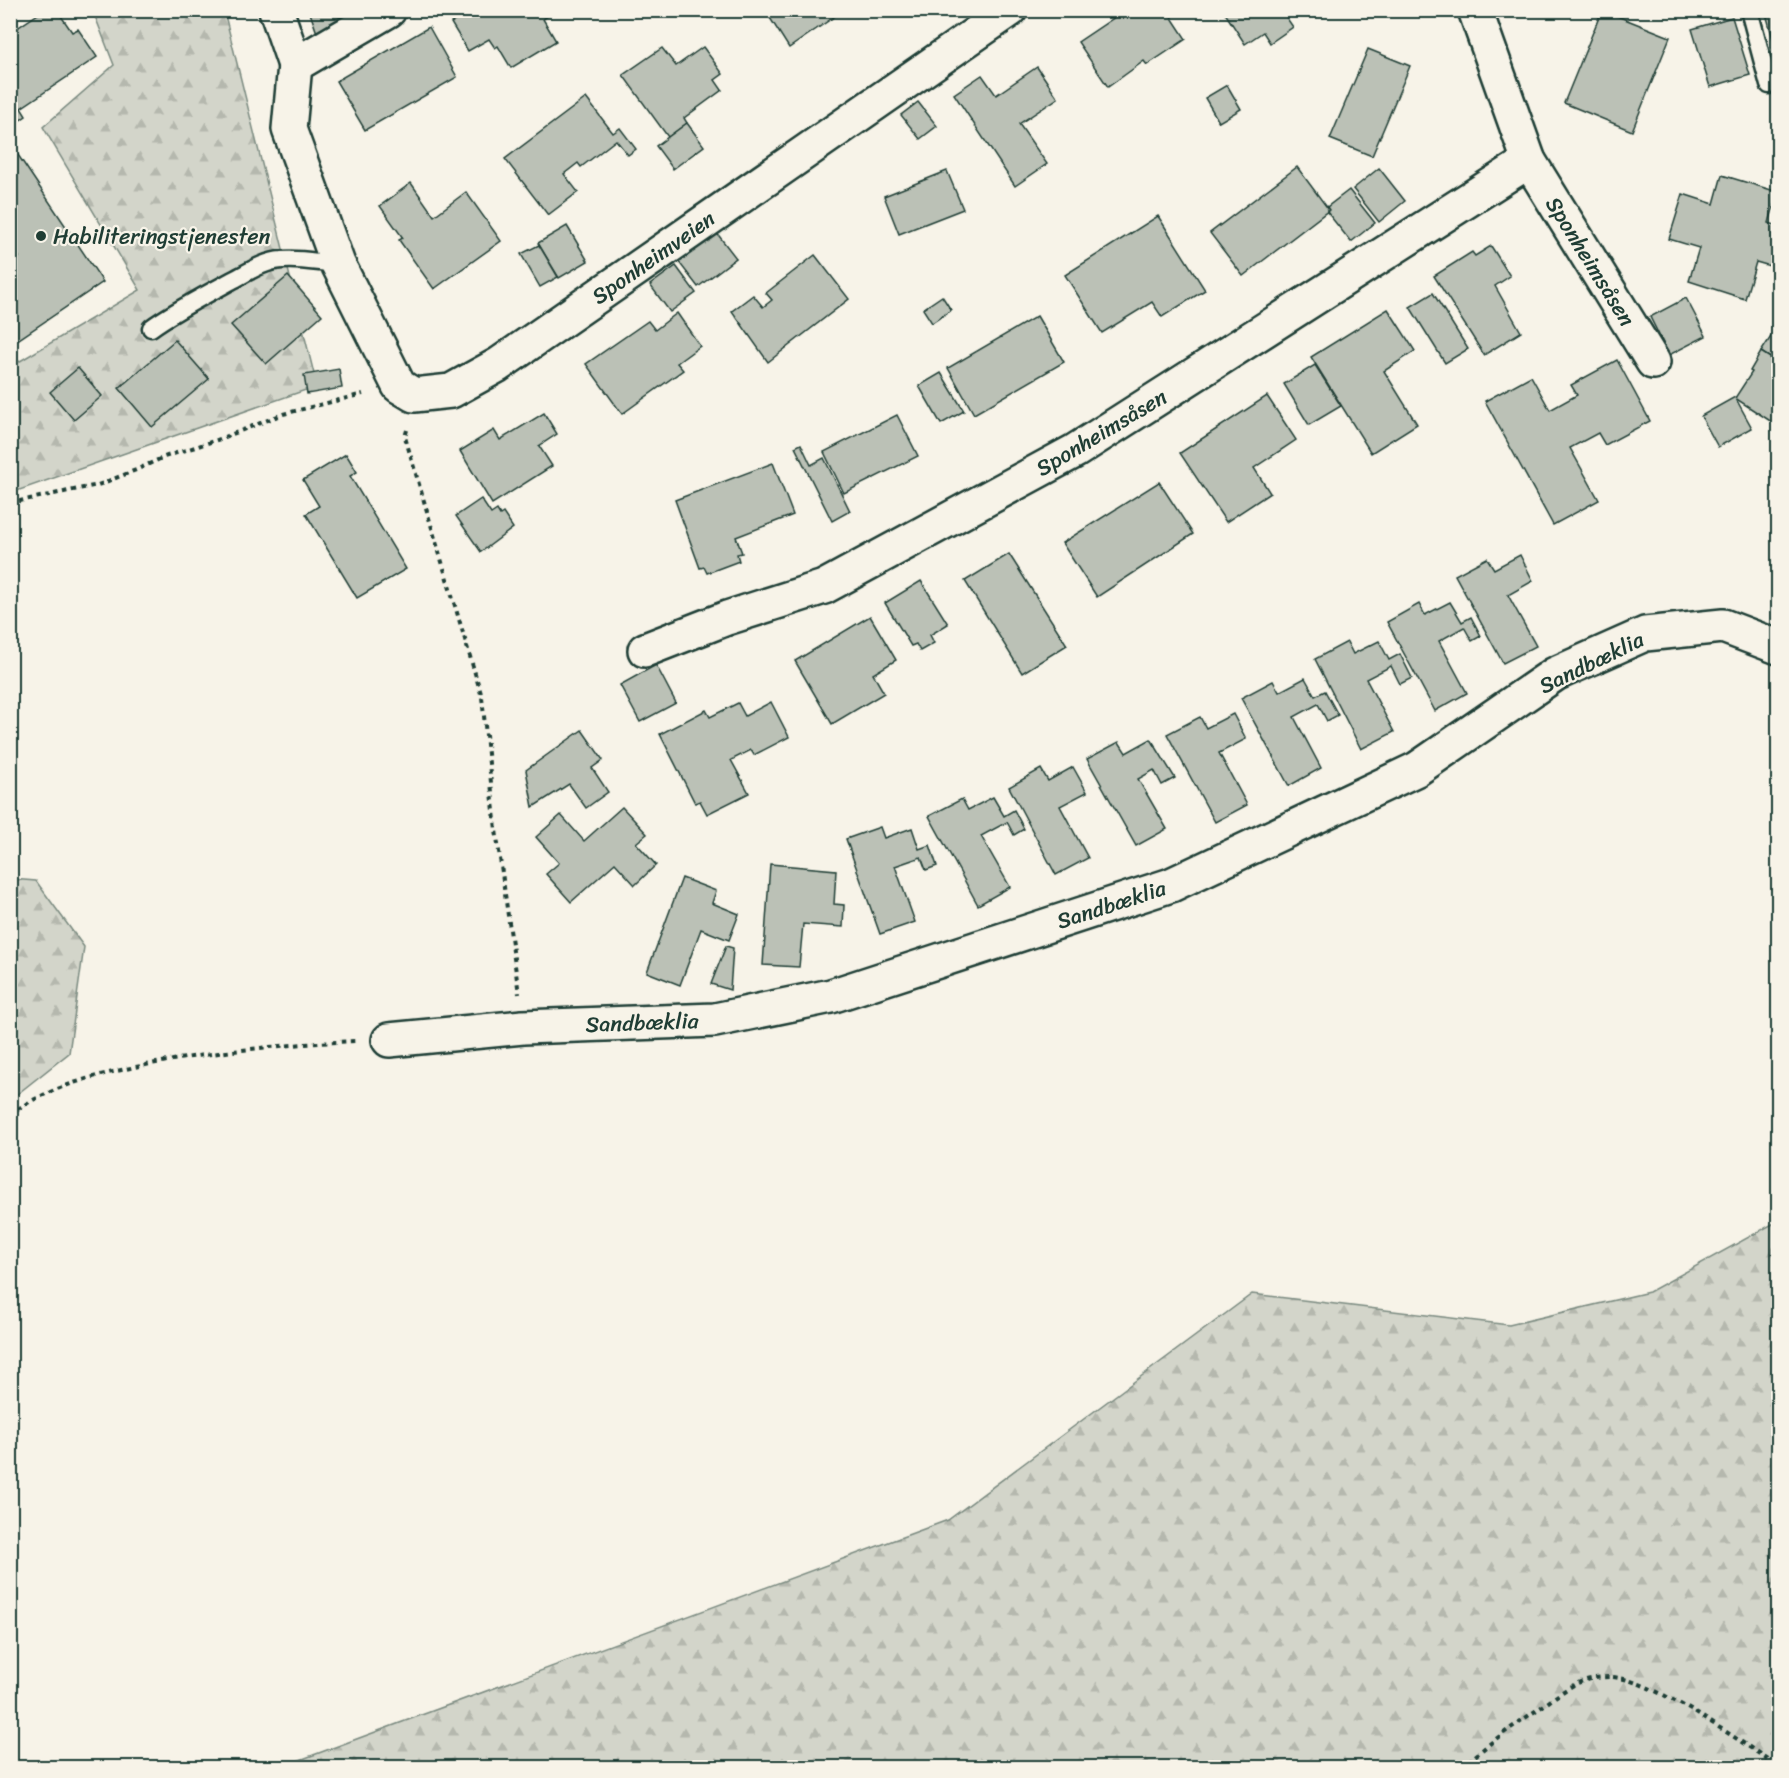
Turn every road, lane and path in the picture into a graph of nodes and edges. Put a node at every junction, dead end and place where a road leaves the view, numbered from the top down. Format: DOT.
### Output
graph roads {
  1 [pos="276,10"];
  2 [pos="389,10"];
  3 [pos="1010,10"];
  4 [pos="1475,10"];
  5 [pos="1749,10"];
  6 [pos="295,65"];
  7 [pos="1769,85"];
  8 [pos="1529,161"];
  9 [pos="338,264"];
  10 [pos="151,328"];
  11 [pos="1653,362"];
  12 [pos="406,391"];
  13 [pos="10,503"];
  14 [pos="1779,647"];
  15 [pos="645,650"];
  16 [pos="523,1027"];
  17 [pos="390,1040"];
  18 [pos="10,1114"];
  19 [pos="1779,1766"];
  20 [pos="1462,1767"];
  1 -- 6 [label="street"];
  2 -- 6 [label="street"];
  3 -- 12 [label="street, Sponheimveien"];
  4 -- 8 [label="street, Sponheimsåsen"];
  5 -- 7 [label="lane"];
  6 -- 9 [label="street"];
  8 -- 11 [label="street, Sponheimsåsen"];
  8 -- 15 [label="street, Sponheimsåsen"];
  9 -- 10 [label="lane"];
  9 -- 12 [label="street"];
  12 -- 13 [label="path"];
  12 -- 16 [label="path"];
  14 -- 16 [label="street, Sandbæklia"];
  16 -- 17 [label="street, Sandbæklia"];
  17 -- 18 [label="path"];
  19 -- 20 [label="path"];
}
